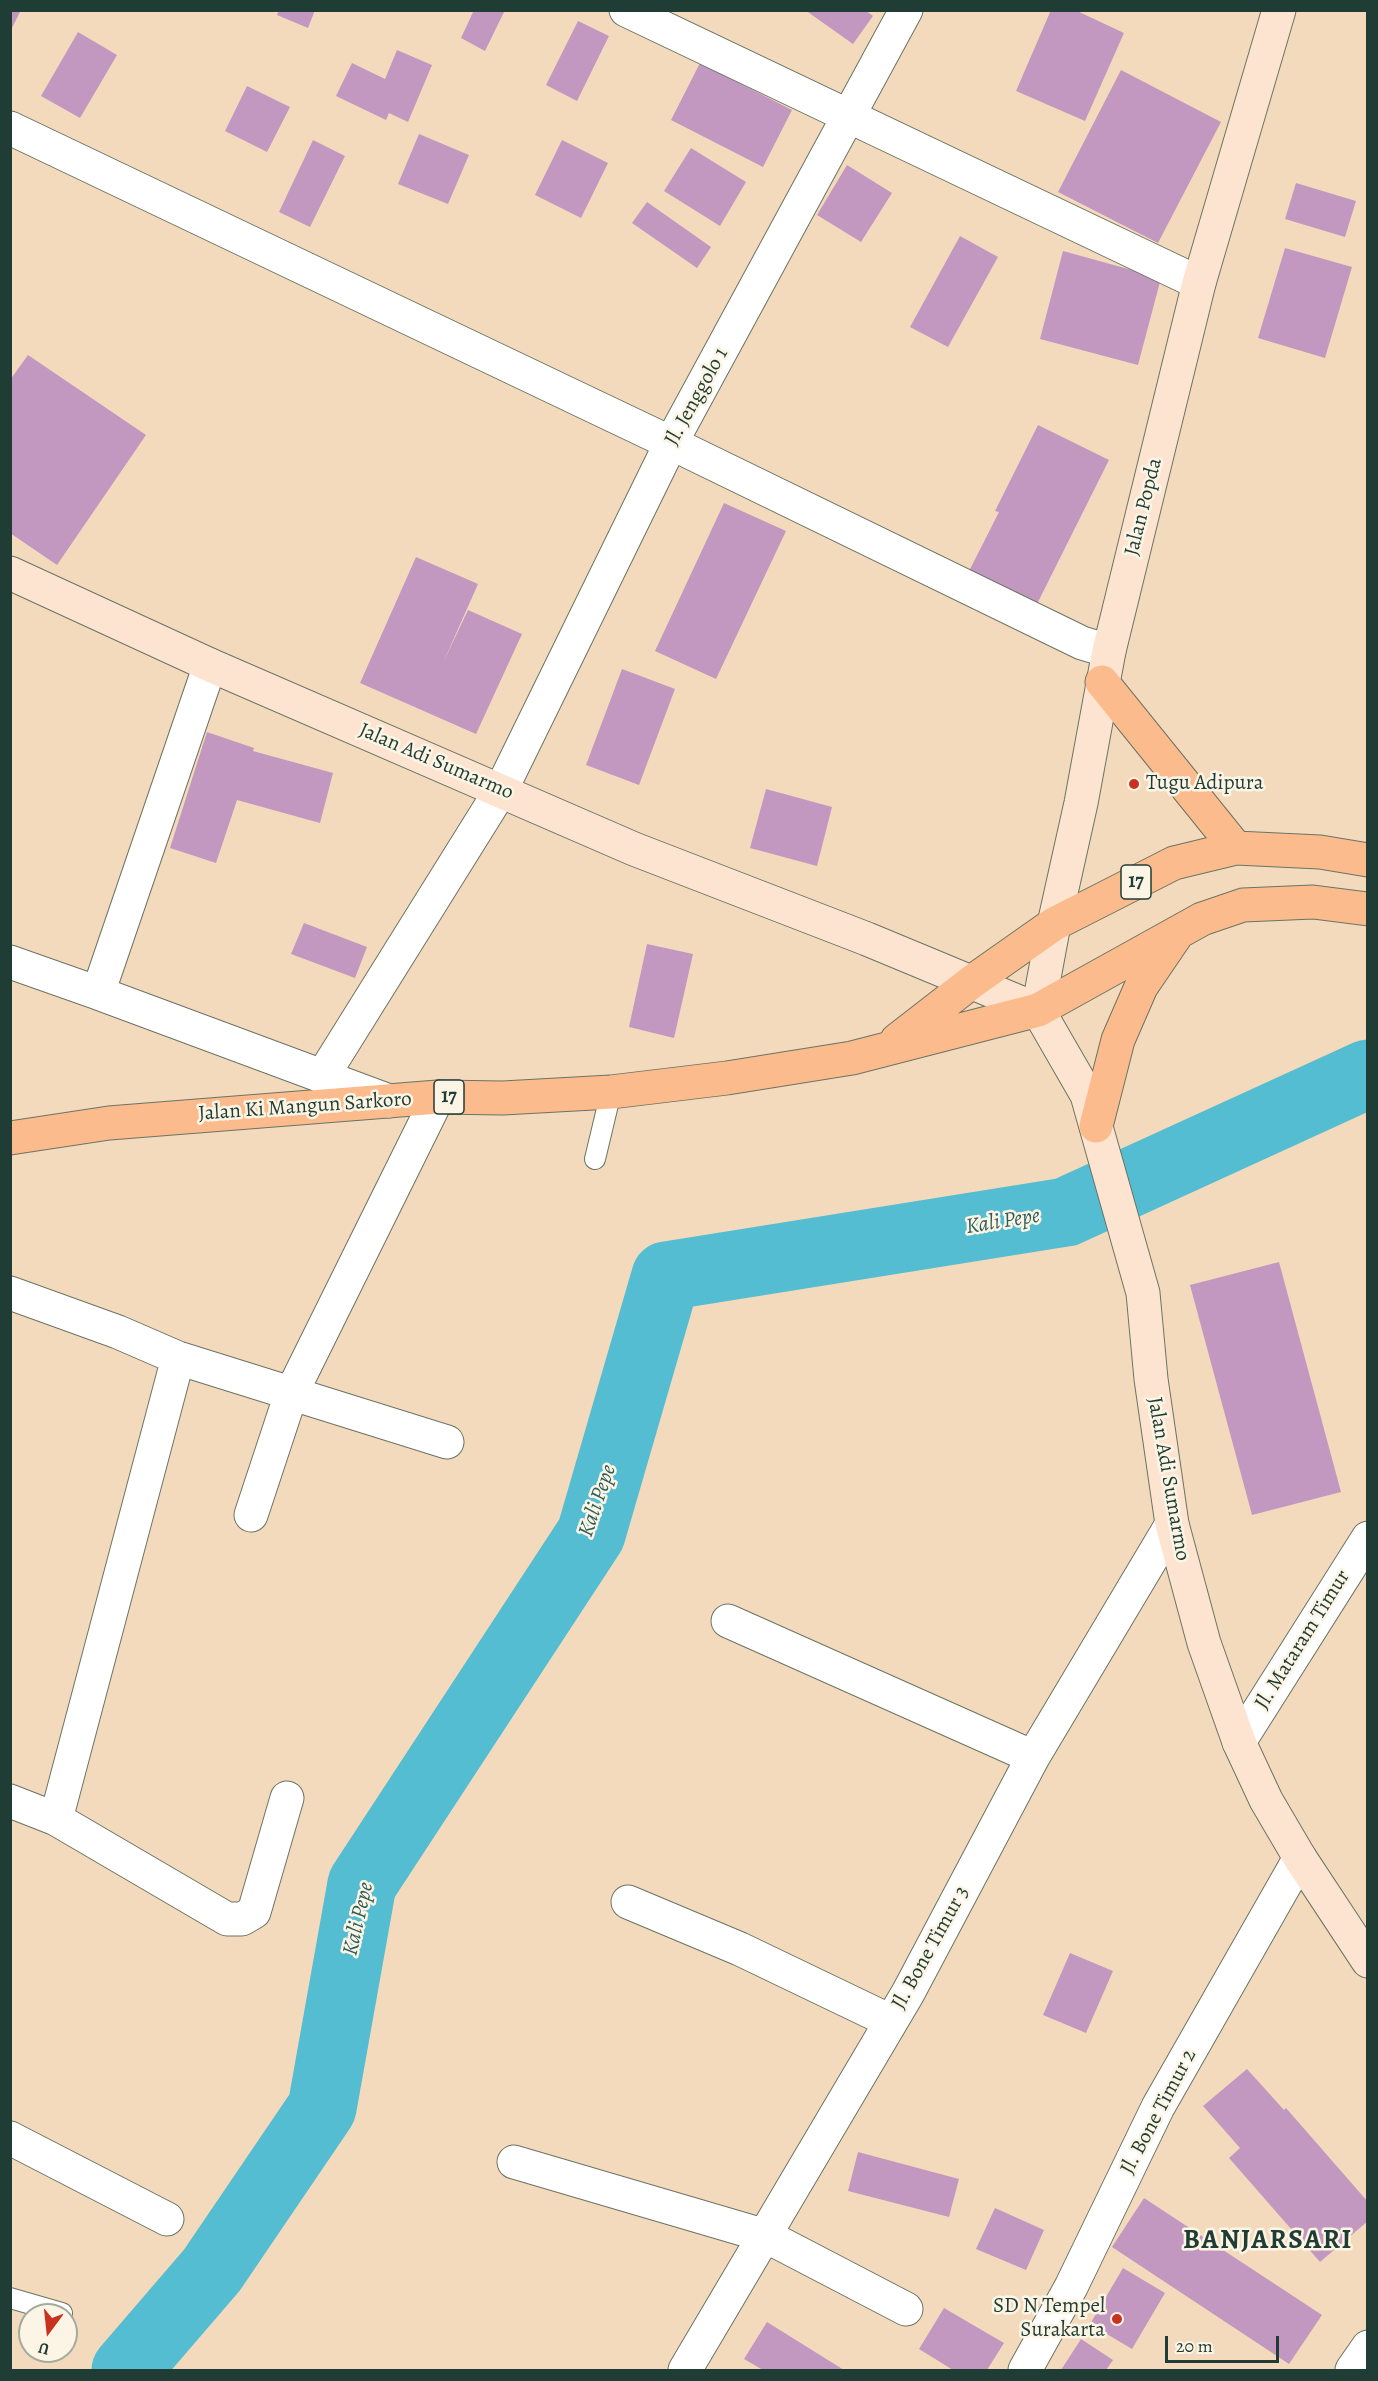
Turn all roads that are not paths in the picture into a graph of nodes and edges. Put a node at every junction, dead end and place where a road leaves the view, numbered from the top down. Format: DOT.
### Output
graph roads {
  1 [pos="626,10"];
  2 [pos="906,10"];
  3 [pos="1279,10"];
  4 [pos="850,117"];
  5 [pos="10,128"];
  6 [pos="1199,283"];
  7 [pos="671,443"];
  8 [pos="10,573"];
  9 [pos="210,665"];
  10 [pos="1105,667"];
  11 [pos="501,790"];
  12 [pos="1236,848"];
  13 [pos="1368,860"];
  14 [pos="1368,909"];
  15 [pos="1054,924"];
  16 [pos="1180,931"];
  17 [pos="10,962"];
  18 [pos="973,981"];
  19 [pos="98,993"];
  20 [pos="1038,1010"];
  21 [pos="885,1049"];
  22 [pos="322,1077"];
  23 [pos="611,1092"];
  24 [pos="438,1097"];
  25 [pos="389,1101"];
  26 [pos="1091,1111"];
  27 [pos="10,1138"];
  28 [pos="596,1159"];
  29 [pos="10,1293"];
  30 [pos="178,1358"];
  31 [pos="291,1394"];
  32 [pos="447,1442"];
  33 [pos="250,1515"];
  34 [pos="1172,1524"];
  35 [pos="1368,1538"];
  36 [pos="728,1621"];
  37 [pos="1239,1742"];
  38 [pos="1033,1757"];
  39 [pos="288,1798"];
  40 [pos="10,1801"];
  41 [pos="56,1819"];
  42 [pos="1300,1858"];
  43 [pos="628,1902"];
  44 [pos="1368,1961"];
  45 [pos="890,2021"];
  46 [pos="10,2138"];
  47 [pos="514,2162"];
  48 [pos="167,2219"];
  49 [pos="765,2236"];
  50 [pos="10,2298"];
  51 [pos="27,2303"];
  52 [pos="906,2309"];
  53 [pos="1368,2347"];
  54 [pos="685,2370"];
  55 [pos="1025,2370"];
  56 [pos="1352,2370"];
  1 -- 4 [label="street"];
  2 -- 4 [label="street, Jl. Jenggolo 1"];
  3 -- 6 [label="main road, Jalan Popda"];
  4 -- 6 [label="street"];
  4 -- 7 [label="street, Jl. Jenggolo 1"];
  5 -- 7 [label="street"];
  6 -- 10 [label="main road, Jalan Popda"];
  7 -- 10 [label="street"];
  7 -- 11 [label="street, Jl. Jenggolo 1"];
  8 -- 9 [label="main road, Jalan Adi Sumarmo"];
  9 -- 11 [label="main road, Jalan Adi Sumarmo"];
  9 -- 19 [label="street"];
  10 -- 12 [label="highway"];
  10 -- 15 [label="main road, Jalan Popda"];
  11 -- 18 [label="main road, Jalan Adi Sumarmo"];
  11 -- 22 [label="street, Jl. Jenggolo 1"];
  12 -- 13 [label="highway, 17"];
  12 -- 15 [label="highway, 17"];
  14 -- 16 [label="highway, 17"];
  15 -- 18 [label="highway, 17"];
  15 -- 20 [label="main road, Jalan Popda"];
  16 -- 20 [label="highway, 17"];
  16 -- 26 [label="highway"];
  17 -- 19 [label="street"];
  18 -- 20 [label="main road, Jalan Adi Sumarmo"];
  18 -- 21 [label="highway, 17"];
  19 -- 22 [label="street"];
  20 -- 21 [label="highway, 17"];
  20 -- 26 [label="main road, Jalan Adi Sumarmo"];
  21 -- 23 [label="highway, Jalan Ki Mangun Sarkoro / 17"];
  22 -- 25 [label="street"];
  23 -- 24 [label="highway, Jalan Ki Mangun Sarkoro / 17"];
  23 -- 28 [label="lane"];
  24 -- 25 [label="highway, Jalan Ki Mangun Sarkoro / 17"];
  24 -- 31 [label="street"];
  25 -- 27 [label="highway, Jalan Ki Mangun Sarkoro / 17"];
  26 -- 34 [label="main road, Jalan Adi Sumarmo"];
  29 -- 30 [label="street"];
  30 -- 31 [label="street"];
  30 -- 41 [label="street"];
  31 -- 32 [label="street"];
  31 -- 33 [label="street"];
  34 -- 37 [label="main road, Jalan Adi Sumarmo"];
  34 -- 38 [label="street, Jl. Bone Timur 3"];
  35 -- 37 [label="street, Jl. Mataram Timur"];
  36 -- 38 [label="street"];
  37 -- 42 [label="main road, Jalan Adi Sumarmo"];
  38 -- 45 [label="street, Jl. Bone Timur 3"];
  39 -- 41 [label="street"];
  40 -- 41 [label="street"];
  42 -- 44 [label="main road, Jalan Adi Sumarmo"];
  42 -- 55 [label="street, Jl. Bone Timur 2"];
  43 -- 45 [label="street"];
  45 -- 49 [label="street, Jl. Bone Timur 3"];
  46 -- 48 [label="street"];
  47 -- 49 [label="street"];
  49 -- 52 [label="street"];
  49 -- 54 [label="street, Jl. Bone Timur 3"];
  50 -- 51 [label="lane"];
  53 -- 56 [label="street"];
}
